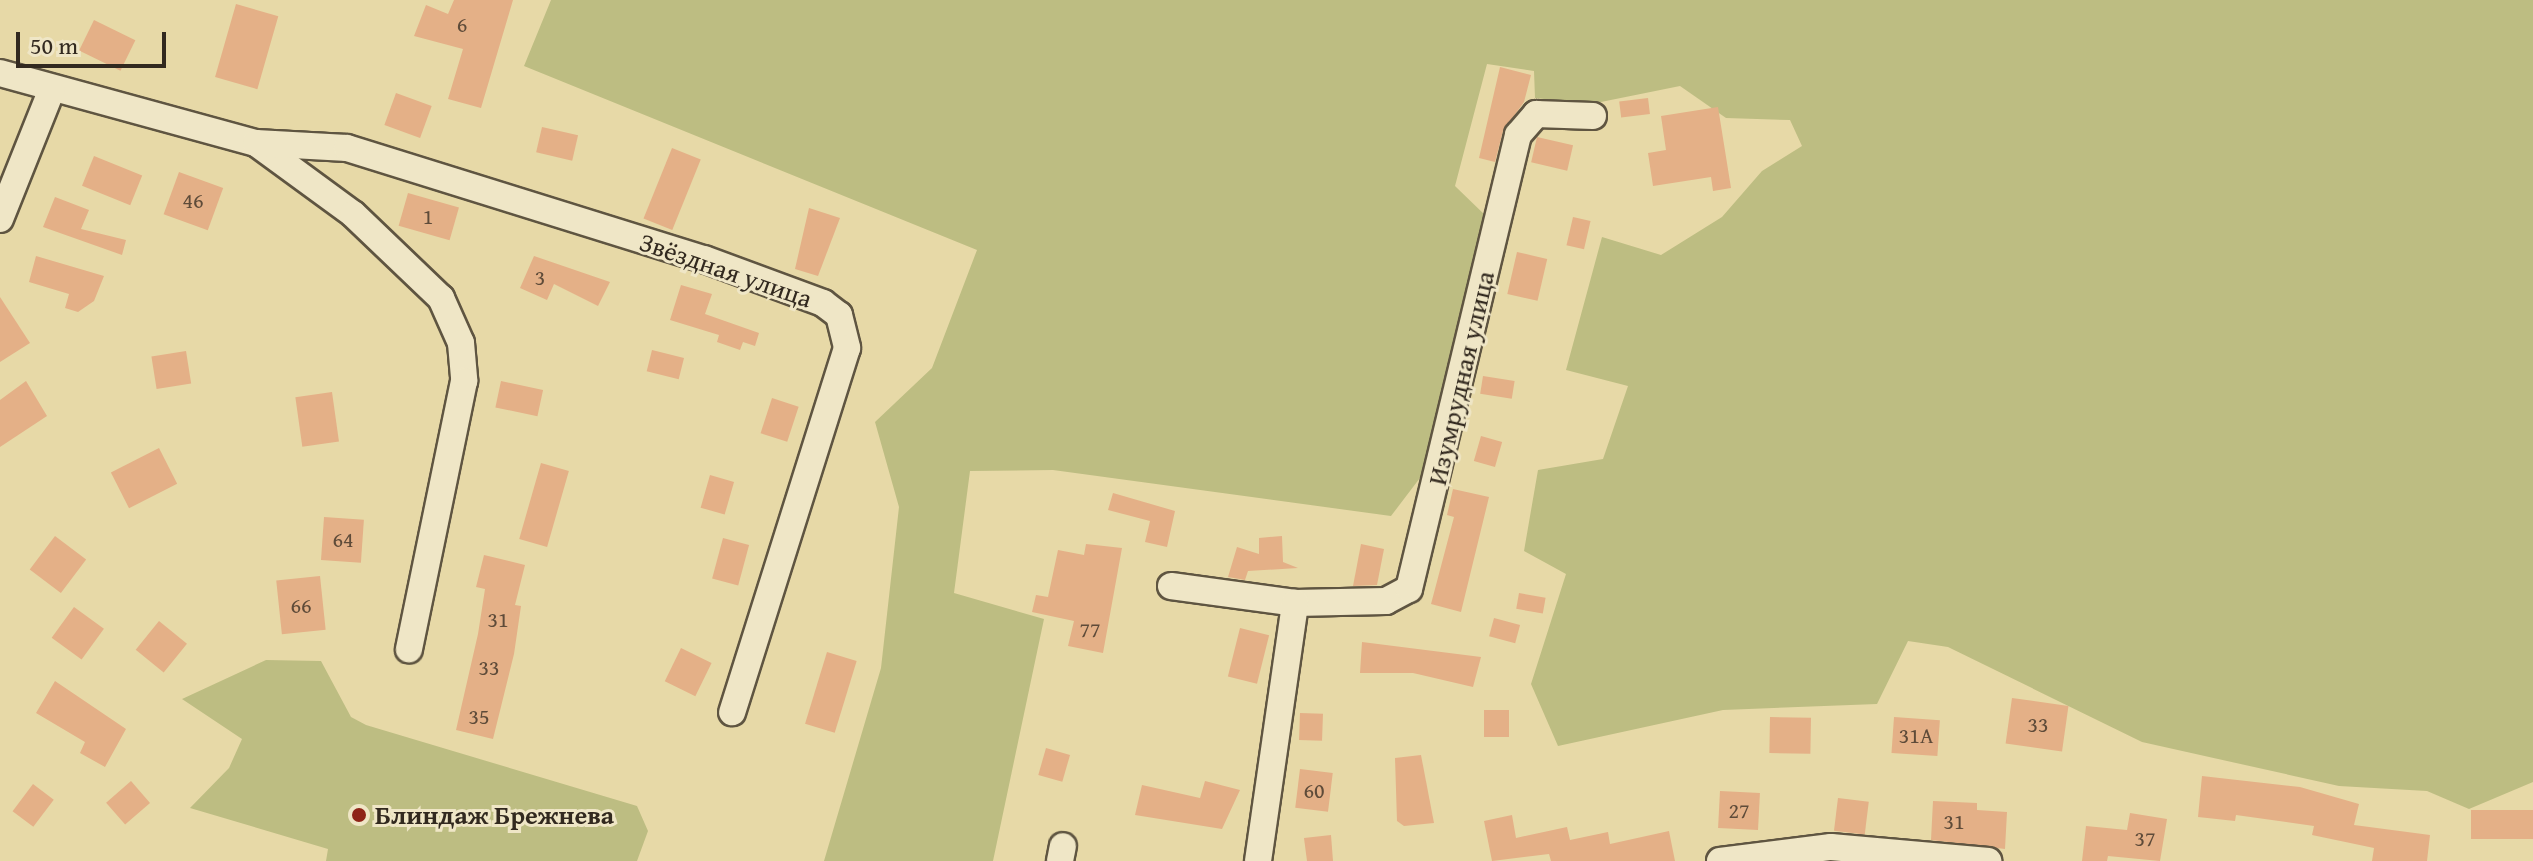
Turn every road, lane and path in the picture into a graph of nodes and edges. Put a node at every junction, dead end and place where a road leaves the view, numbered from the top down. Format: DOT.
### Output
graph roads {
  1 [pos="0,73"];
  2 [pos="52,89"];
  3 [pos="1593,116"];
  4 [pos="256,143"];
  5 [pos="0,219"];
  6 [pos="1171,586"];
  7 [pos="1295,603"];
  8 [pos="409,649"];
  9 [pos="732,712"];
  10 [pos="1258,861"];
  11 [pos="1720,861"];
  12 [pos="1988,861"];
  1 -- 2 [label="street"];
  2 -- 4 [label="street"];
  2 -- 5 [label="street"];
  3 -- 7 [label="street, Изумрудная улица"];
  4 -- 8 [label="street"];
  4 -- 9 [label="street, Звёздная улица"];
  6 -- 7 [label="street, Изумрудная улица"];
  7 -- 10 [label="street"];
  11 -- 12 [label="street"];
}
